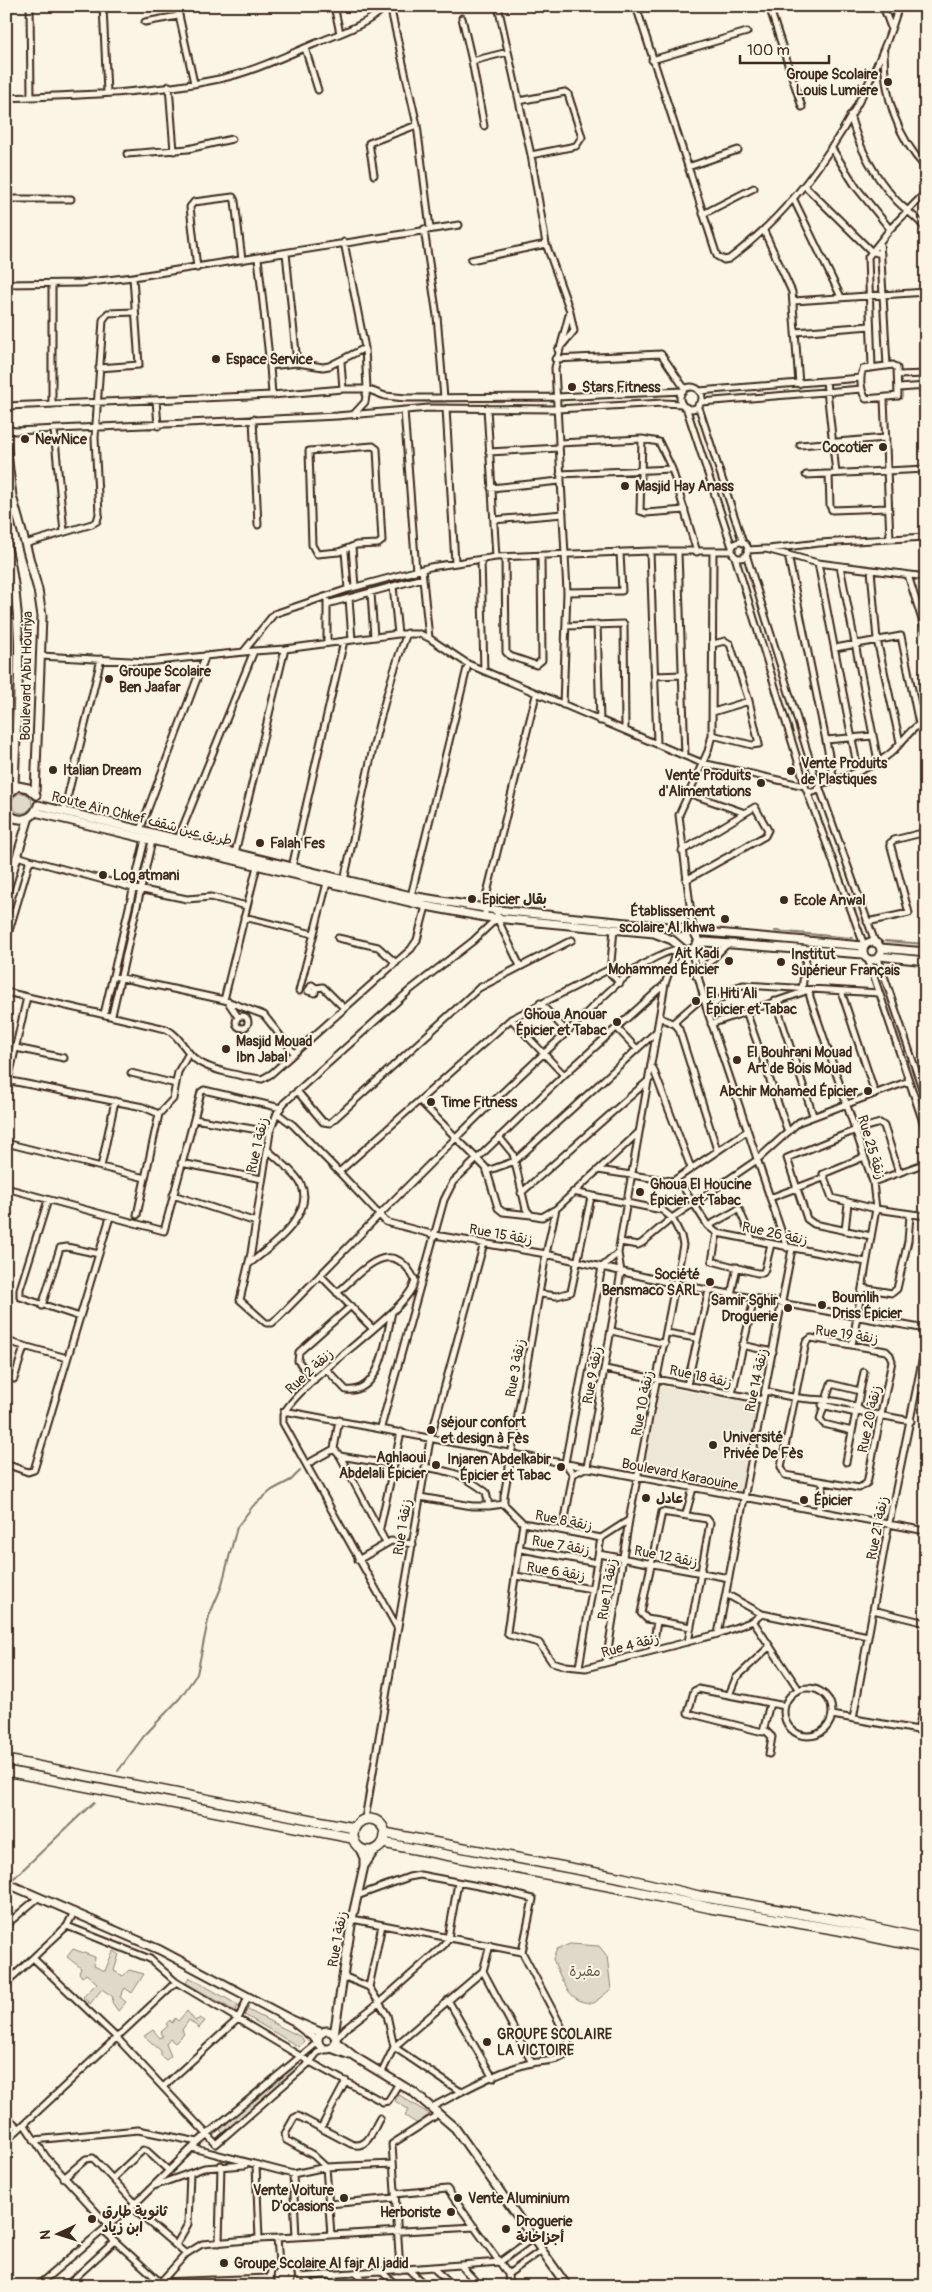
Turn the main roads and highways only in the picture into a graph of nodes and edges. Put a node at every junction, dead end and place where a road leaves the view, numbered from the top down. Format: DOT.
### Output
graph roads {
  1 [pos="6,443"];
  2 [pos="6,543"];
  3 [pos="9,792"];
  4 [pos="35,794"];
  5 [pos="34,811"];
  6 [pos="8,812"];
  7 [pos="6,823"];
  8 [pos="6,893"];
  9 [pos="684,929"];
  10 [pos="694,931"];
  11 [pos="698,943"];
  12 [pos="680,947"];
  13 [pos="881,948"];
  14 [pos="865,951"];
  15 [pos="926,952"];
  16 [pos="878,957"];
  17 [pos="926,961"];
  18 [pos="6,1760"];
  19 [pos="6,1771"];
  20 [pos="354,1828"];
  21 [pos="385,1833"];
  22 [pos="352,1838"];
  23 [pos="383,1843"];
  24 [pos="360,1849"];
  25 [pos="374,1851"];
  26 [pos="364,1866"];
  27 [pos="6,1883"];
  28 [pos="926,1938"];
  29 [pos="926,1948"];
  30 [pos="290,2019"];
  31 [pos="331,2036"];
  32 [pos="318,2041"];
  33 [pos="328,2049"];
  34 [pos="355,2057"];
  35 [pos="567,2286"];
  1 -- 4 [label="main road, Boulevard Abu Houriya"];
  2 -- 3 [label="main road, Boulevard Abu Houriya"];
  3 -- 4 [label="main road"];
  4 -- 5 [label="main road, Boulevard Abu Houriya"];
  5 -- 6 [label="main road"];
  5 -- 8 [label="main road"];
  5 -- 9 [label="main road, Route Aïn Chkef طريق عين شقف"];
  5 -- 12 [label="main road, Route Aïn Chkef طريق عين شقف"];
  6 -- 7 [label="main road"];
  9 -- 10 [label="main road"];
  9 -- 12 [label="main road"];
  10 -- 11 [label="main road"];
  10 -- 14 [label="main road"];
  11 -- 12 [label="main road"];
  11 -- 14 [label="main road"];
  13 -- 14 [label="main road"];
  13 -- 15 [label="main road"];
  13 -- 16 [label="main road"];
  14 -- 16 [label="main road"];
  16 -- 17 [label="main road"];
  18 -- 20 [label="highway"];
  19 -- 22 [label="highway"];
  20 -- 21 [label="highway"];
  20 -- 22 [label="highway"];
  21 -- 23 [label="highway"];
  21 -- 28 [label="highway"];
  22 -- 24 [label="highway"];
  23 -- 25 [label="highway"];
  23 -- 29 [label="highway"];
  24 -- 25 [label="highway"];
  24 -- 26 [label="main road"];
  25 -- 26 [label="main road"];
  26 -- 31 [label="main road, Rue 1 زنقة"];
  27 -- 30 [label="main road"];
  30 -- 31 [label="main road"];
  30 -- 32 [label="main road"];
  31 -- 32 [label="main road"];
  31 -- 33 [label="main road"];
  31 -- 34 [label="main road"];
  32 -- 33 [label="main road"];
  33 -- 34 [label="main road"];
  34 -- 35 [label="main road"];
}
